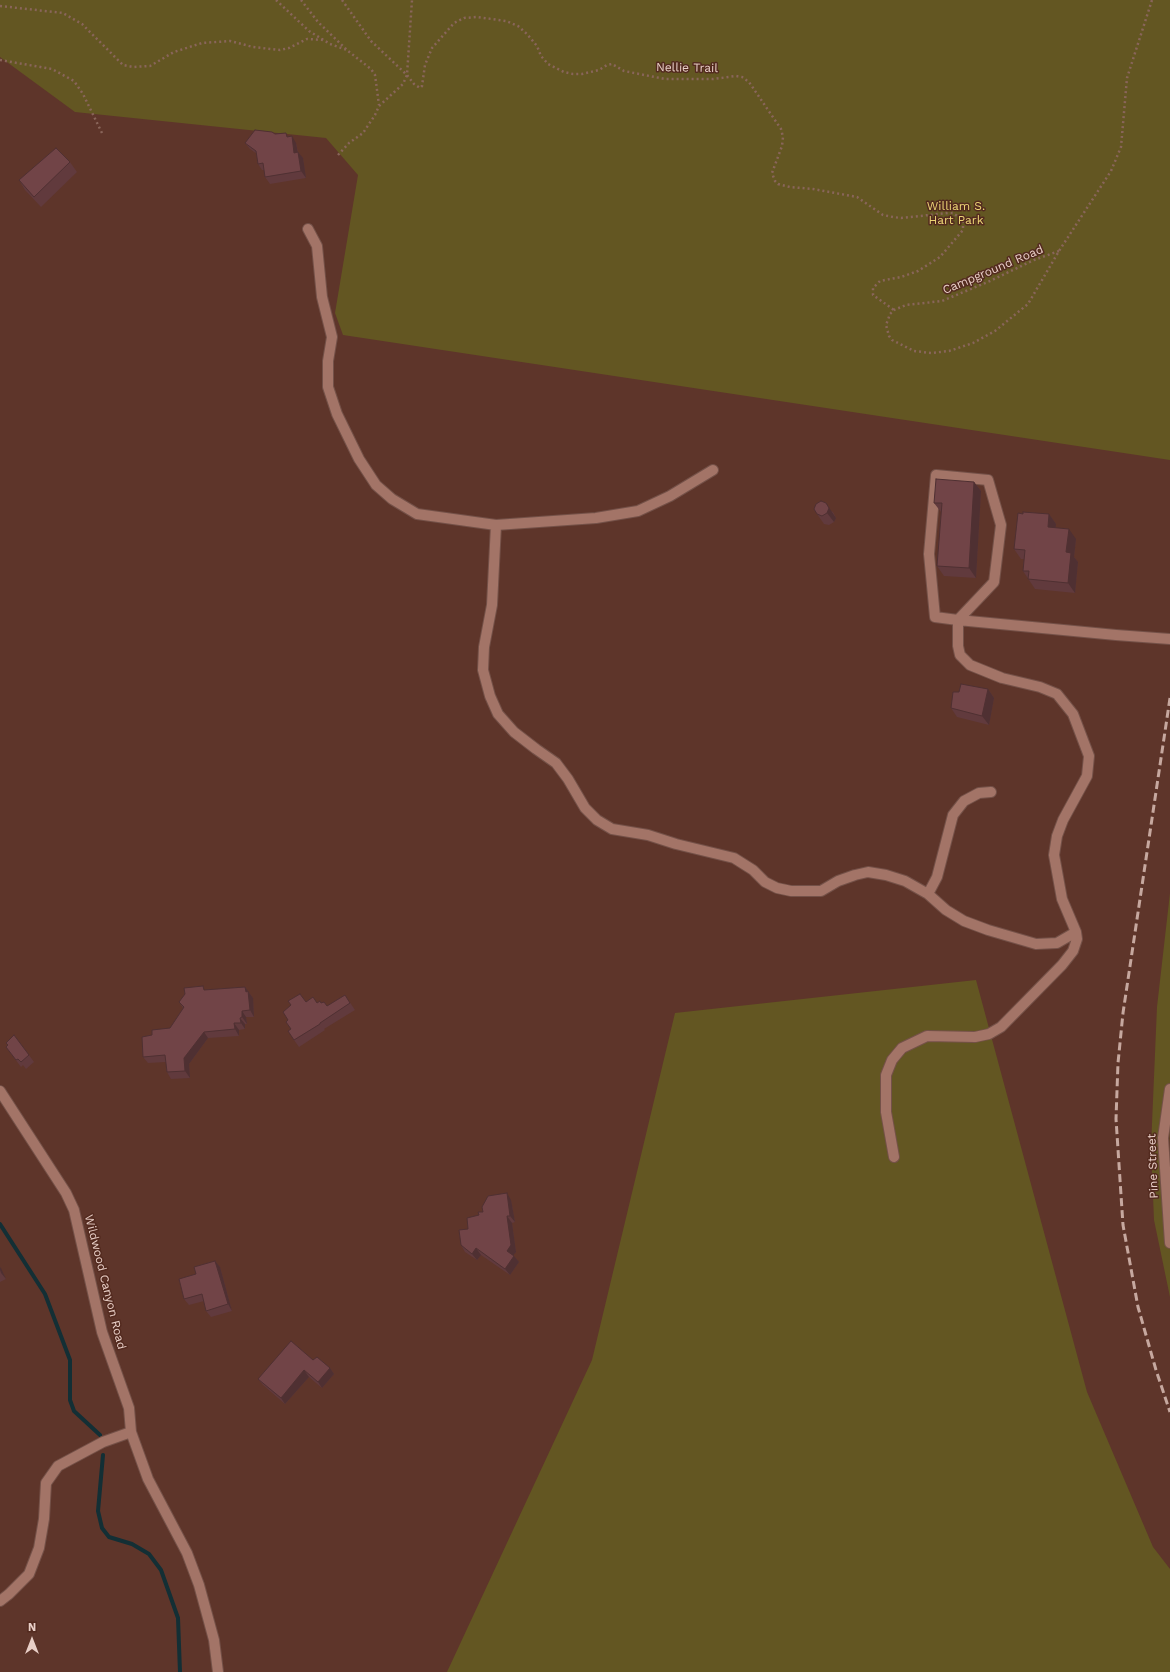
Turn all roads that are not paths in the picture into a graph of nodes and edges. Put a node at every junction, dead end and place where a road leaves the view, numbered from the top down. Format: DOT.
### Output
graph roads {
  1 [pos="308,229"];
  2 [pos="713,470"];
  3 [pos="496,525"];
  4 [pos="958,620"];
  5 [pos="1170,639"];
  6 [pos="991,792"];
  7 [pos="928,894"];
  8 [pos="1076,932"];
  9 [pos="1170,1089"];
  10 [pos="0,1091"];
  11 [pos="894,1157"];
  12 [pos="1170,1243"];
  13 [pos="131,1432"];
  14 [pos="0,1601"];
  15 [pos="218,1672"];
  1 -- 3 [label="street"];
  2 -- 3 [label="street"];
  3 -- 7 [label="street"];
  4 -- 4 [label="street"];
  4 -- 5 [label="street"];
  4 -- 8 [label="street"];
  6 -- 7 [label="street"];
  7 -- 8 [label="street"];
  8 -- 11 [label="street"];
  9 -- 12 [label="street, Pine Street"];
  10 -- 13 [label="street, Wildwood Canyon Road"];
  13 -- 14 [label="street"];
  13 -- 15 [label="street, Wildwood Canyon Road"];
}
